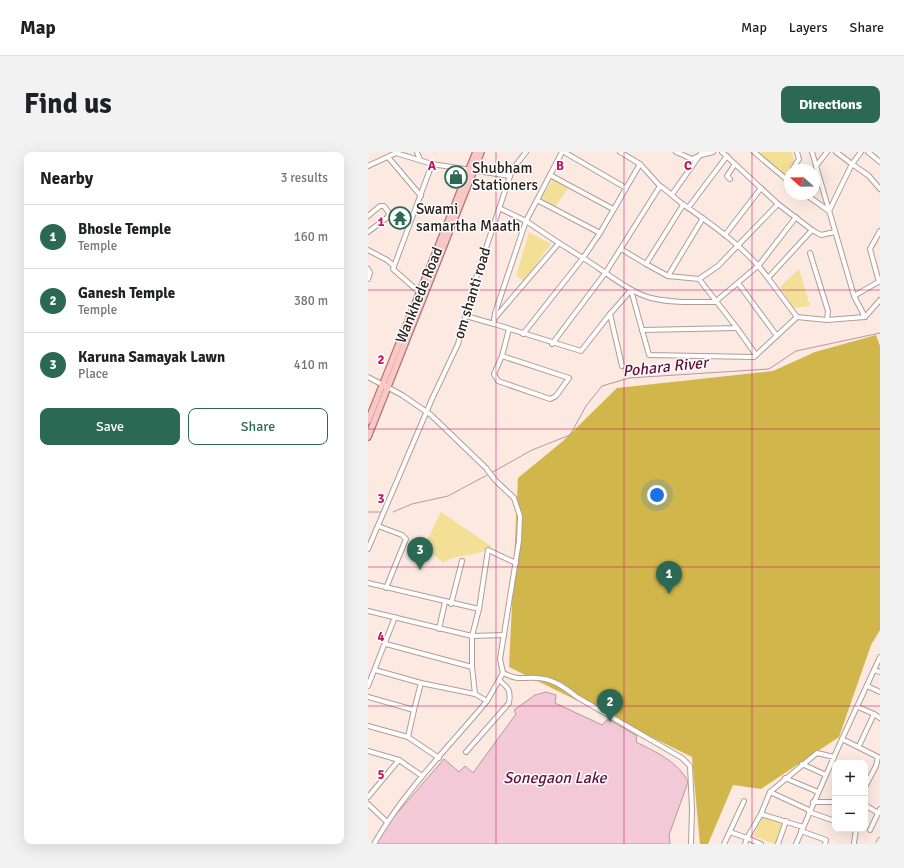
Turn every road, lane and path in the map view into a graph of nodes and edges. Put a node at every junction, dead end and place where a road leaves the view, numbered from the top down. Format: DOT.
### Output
graph roads {
  1 [pos="417,152"];
  2 [pos="476,152"];
  3 [pos="481,152"];
  4 [pos="526,152"];
  5 [pos="563,152"];
  6 [pos="620,152"];
  7 [pos="676,152"];
  8 [pos="713,152"];
  9 [pos="722,152"];
  10 [pos="754,152"];
  11 [pos="797,152"];
  12 [pos="812,152"];
  13 [pos="827,152"];
  14 [pos="836,152"];
  15 [pos="861,152"];
  16 [pos="868,152"];
  17 [pos="702,153"];
  18 [pos="726,156"];
  19 [pos="388,157"];
  20 [pos="420,160"];
  21 [pos="880,162"];
  22 [pos="432,164"];
  23 [pos="640,164"];
  24 [pos="735,164"];
  25 [pos="796,164"];
  26 [pos="815,164"];
  27 [pos="819,164"];
  28 [pos="852,164"];
  29 [pos="368,166"];
  30 [pos="472,169"];
  31 [pos="550,175"];
  32 [pos="510,176"];
  33 [pos="784,177"];
  34 [pos="730,179"];
  35 [pos="820,181"];
  36 [pos="660,186"];
  37 [pos="626,188"];
  38 [pos="761,188"];
  39 [pos="880,188"];
  40 [pos="672,193"];
  41 [pos="421,196"];
  42 [pos="537,200"];
  43 [pos="813,200"];
  44 [pos="379,204"];
  45 [pos="778,204"];
  46 [pos="683,205"];
  47 [pos="499,208"];
  48 [pos="688,208"];
  49 [pos="613,209"];
  50 [pos="829,211"];
  51 [pos="368,215"];
  52 [pos="796,217"];
  53 [pos="703,218"];
  54 [pos="526,221"];
  55 [pos="812,230"];
  56 [pos="880,231"];
  57 [pos="368,232"];
  58 [pos="835,232"];
  59 [pos="600,233"];
  60 [pos="725,235"];
  61 [pos="559,243"];
  62 [pos="738,247"];
  63 [pos="621,249"];
  64 [pos="368,250"];
  65 [pos="810,253"];
  66 [pos="582,258"];
  67 [pos="646,264"];
  68 [pos="759,265"];
  69 [pos="394,266"];
  70 [pos="368,269"];
  71 [pos="606,272"];
  72 [pos="668,276"];
  73 [pos="768,278"];
  74 [pos="368,279"];
  75 [pos="699,279"];
  76 [pos="880,281"];
  77 [pos="738,283"];
  78 [pos="631,290"];
  79 [pos="420,293"];
  80 [pos="854,296"];
  81 [pos="880,300"];
  82 [pos="715,302"];
  83 [pos="610,314"];
  84 [pos="466,316"];
  85 [pos="797,317"];
  86 [pos="865,317"];
  87 [pos="827,320"];
  88 [pos="494,322"];
  89 [pos="737,328"];
  90 [pos="509,329"];
  91 [pos="642,330"];
  92 [pos="523,334"];
  93 [pos="777,336"];
  94 [pos="552,344"];
  95 [pos="756,355"];
  96 [pos="502,356"];
  97 [pos="622,366"];
  98 [pos="368,377"];
  99 [pos="385,386"];
  100 [pos="427,412"];
  101 [pos="368,421"];
  102 [pos="368,437"];
  103 [pos="378,526"];
  104 [pos="368,549"];
  105 [pos="462,561"];
  106 [pos="516,563"];
  107 [pos="368,583"];
  108 [pos="386,588"];
  109 [pos="445,602"];
  110 [pos="451,604"];
  111 [pos="479,609"];
  112 [pos="368,611"];
  113 [pos="395,618"];
  114 [pos="439,629"];
  115 [pos="504,635"];
  116 [pos="472,636"];
  117 [pos="386,644"];
  118 [pos="880,657"];
  119 [pos="472,667"];
  120 [pos="375,670"];
  121 [pos="874,670"];
  122 [pos="880,672"];
  123 [pos="503,673"];
  124 [pos="499,680"];
  125 [pos="421,682"];
  126 [pos="368,686"];
  127 [pos="867,686"];
  128 [pos="880,692"];
  129 [pos="475,694"];
  130 [pos="368,697"];
  131 [pos="487,701"];
  132 [pos="858,707"];
  133 [pos="414,710"];
  134 [pos="874,714"];
  135 [pos="880,718"];
  136 [pos="368,726"];
  137 [pos="408,737"];
  138 [pos="842,739"];
  139 [pos="859,746"];
  140 [pos="368,751"];
  141 [pos="466,752"];
  142 [pos="879,755"];
  143 [pos="834,757"];
  144 [pos="439,758"];
  145 [pos="399,760"];
  146 [pos="802,764"];
  147 [pos="878,768"];
  148 [pos="826,775"];
  149 [pos="422,776"];
  150 [pos="785,778"];
  151 [pos="868,783"];
  152 [pos="770,792"];
  153 [pos="818,792"];
  154 [pos="368,797"];
  155 [pos="744,801"];
  156 [pos="813,802"];
  157 [pos="832,802"];
  158 [pos="368,804"];
  159 [pos="868,806"];
  160 [pos="809,811"];
  161 [pos="879,811"];
  162 [pos="761,814"];
  163 [pos="832,820"];
  164 [pos="786,821"];
  165 [pos="386,822"];
  166 [pos="802,829"];
  167 [pos="870,830"];
  168 [pos="730,832"];
  169 [pos="856,832"];
  170 [pos="747,838"];
  171 [pos="880,840"];
  172 [pos="374,844"];
  173 [pos="691,844"];
  174 [pos="724,844"];
  175 [pos="745,844"];
  176 [pos="761,844"];
  177 [pos="778,844"];
  178 [pos="796,844"];
  179 [pos="825,844"];
  180 [pos="855,844"];
  181 [pos="878,844"];
  1 -- 20 [label="street"];
  2 -- 30 [label="main road"];
  3 -- 30 [label="main road"];
  4 -- 32 [label="street, om shanti road"];
  5 -- 31 [label="street"];
  5 -- 37 [label="street"];
  6 -- 23 [label="street"];
  7 -- 17 [label="street"];
  8 -- 17 [label="street"];
  9 -- 18 [label="street"];
  10 -- 33 [label="street"];
  11 -- 25 [label="street"];
  12 -- 26 [label="street"];
  13 -- 27 [label="street"];
  14 -- 28 [label="street"];
  15 -- 28 [label="street"];
  16 -- 21 [label="street"];
  17 -- 40 [label="street"];
  18 -- 24 [label="street"];
  18 -- 48 [label="street"];
  19 -- 20 [label="street"];
  19 -- 29 [label="street"];
  19 -- 41 [label="street"];
  20 -- 22 [label="street"];
  22 -- 30 [label="street"];
  22 -- 41 [label="street"];
  23 -- 36 [label="street"];
  23 -- 37 [label="street"];
  24 -- 34 [label="street"];
  24 -- 38 [label="street"];
  28 -- 39 [label="street"];
  28 -- 50 [label="street"];
  30 -- 32 [label="street"];
  30 -- 79 [label="main road, Wankhede Road"];
  30 -- 99 [label="main road"];
  31 -- 42 [label="street"];
  31 -- 49 [label="street"];
  32 -- 47 [label="street, om shanti road"];
  35 -- 50 [label="street"];
  36 -- 40 [label="street"];
  36 -- 63 [label="street"];
  37 -- 49 [label="street"];
  38 -- 45 [label="street"];
  38 -- 60 [label="street"];
  40 -- 46 [label="street"];
  41 -- 69 [label="street"];
  42 -- 54 [label="street"];
  42 -- 59 [label="street"];
  43 -- 50 [label="street"];
  44 -- 51 [label="street"];
  45 -- 52 [label="street"];
  45 -- 62 [label="street"];
  46 -- 48 [label="street"];
  46 -- 67 [label="street"];
  47 -- 54 [label="street"];
  47 -- 84 [label="street, om shanti road"];
  48 -- 53 [label="street"];
  49 -- 59 [label="street"];
  50 -- 58 [label="street"];
  51 -- 57 [label="street"];
  52 -- 55 [label="street"];
  52 -- 68 [label="street"];
  53 -- 60 [label="street"];
  53 -- 72 [label="street"];
  54 -- 61 [label="street"];
  54 -- 88 [label="street"];
  55 -- 58 [label="street"];
  55 -- 73 [label="street"];
  56 -- 76 [label="street"];
  58 -- 80 [label="street"];
  59 -- 66 [label="street"];
  60 -- 62 [label="street"];
  61 -- 66 [label="street"];
  61 -- 88 [label="street"];
  62 -- 68 [label="street"];
  62 -- 75 [label="street"];
  63 -- 67 [label="street"];
  63 -- 71 [label="street"];
  64 -- 69 [label="street"];
  65 -- 87 [label="street"];
  66 -- 71 [label="street"];
  66 -- 92 [label="street"];
  67 -- 72 [label="street"];
  68 -- 73 [label="street"];
  68 -- 77 [label="street"];
  69 -- 79 [label="street"];
  70 -- 74 [label="street"];
  71 -- 78 [label="street"];
  71 -- 94 [label="street"];
  72 -- 75 [label="street"];
  73 -- 85 [label="street"];
  75 -- 82 [label="street"];
  76 -- 80 [label="street"];
  77 -- 82 [label="street"];
  77 -- 93 [label="street"];
  78 -- 82 [label="street"];
  78 -- 83 [label="street"];
  78 -- 91 [label="street"];
  79 -- 99 [label="main road, Wankhede Road"];
  80 -- 86 [label="street"];
  81 -- 86 [label="street"];
  82 -- 89 [label="street"];
  83 -- 94 [label="street"];
  83 -- 97 [label="street"];
  84 -- 88 [label="street"];
  84 -- 100 [label="street, om shanti road"];
  85 -- 87 [label="street"];
  85 -- 93 [label="street"];
  86 -- 87 [label="street"];
  88 -- 90 [label="street"];
  89 -- 91 [label="street"];
  89 -- 95 [label="street"];
  90 -- 92 [label="street"];
  90 -- 96 [label="street"];
  91 -- 95 [label="street"];
  92 -- 94 [label="street"];
  93 -- 95 [label="street"];
  96 -- 96 [label="street"];
  98 -- 99 [label="street"];
  99 -- 100 [label="street"];
  99 -- 101 [label="main road, Wankhede Road"];
  99 -- 102 [label="main road"];
  100 -- 103 [label="street, om shanti road"];
  100 -- 106 [label="street"];
  103 -- 104 [label="street, om shanti road"];
  103 -- 108 [label="street"];
  105 -- 110 [label="street"];
  106 -- 111 [label="street"];
  106 -- 115 [label="street"];
  107 -- 108 [label="street"];
  108 -- 109 [label="street"];
  109 -- 110 [label="street"];
  109 -- 114 [label="street"];
  110 -- 111 [label="street"];
  111 -- 116 [label="street"];
  112 -- 113 [label="street"];
  113 -- 114 [label="street"];
  113 -- 117 [label="street"];
  114 -- 116 [label="street"];
  115 -- 116 [label="street"];
  115 -- 123 [label="street"];
  116 -- 119 [label="street"];
  117 -- 119 [label="street"];
  117 -- 120 [label="street"];
  118 -- 121 [label="street"];
  119 -- 129 [label="street"];
  120 -- 125 [label="street"];
  120 -- 126 [label="street"];
  121 -- 122 [label="street"];
  121 -- 127 [label="street"];
  123 -- 124 [label="street"];
  123 -- 173 [label="street"];
  124 -- 131 [label="street"];
  124 -- 141 [label="street"];
  125 -- 129 [label="street"];
  125 -- 133 [label="street"];
  127 -- 128 [label="street"];
  127 -- 132 [label="street"];
  129 -- 131 [label="street"];
  130 -- 133 [label="street"];
  131 -- 144 [label="street"];
  132 -- 134 [label="street"];
  132 -- 138 [label="street"];
  133 -- 137 [label="street"];
  134 -- 135 [label="street"];
  134 -- 139 [label="street"];
  136 -- 137 [label="street"];
  137 -- 144 [label="street"];
  138 -- 139 [label="street"];
  138 -- 143 [label="street"];
  139 -- 142 [label="street"];
  140 -- 145 [label="street"];
  142 -- 147 [label="street"];
  143 -- 146 [label="street"];
  143 -- 148 [label="street"];
  144 -- 149 [label="street"];
  145 -- 149 [label="street"];
  145 -- 154 [label="street"];
  146 -- 148 [label="street"];
  146 -- 150 [label="street"];
  147 -- 151 [label="street"];
  148 -- 153 [label="street"];
  149 -- 165 [label="street"];
  150 -- 152 [label="street"];
  150 -- 153 [label="street"];
  152 -- 160 [label="street"];
  152 -- 162 [label="street"];
  153 -- 156 [label="street"];
  155 -- 168 [label="street"];
  156 -- 157 [label="street"];
  156 -- 160 [label="street"];
  158 -- 165 [label="street"];
  159 -- 161 [label="street"];
  160 -- 163 [label="street"];
  160 -- 166 [label="street"];
  161 -- 167 [label="street"];
  162 -- 164 [label="street"];
  162 -- 170 [label="street"];
  164 -- 166 [label="street"];
  164 -- 177 [label="street"];
  165 -- 172 [label="street"];
  166 -- 178 [label="street"];
  166 -- 179 [label="street"];
  168 -- 170 [label="street"];
  168 -- 174 [label="street"];
  169 -- 180 [label="street"];
  170 -- 175 [label="street"];
  170 -- 176 [label="street"];
  171 -- 181 [label="street"];
}
